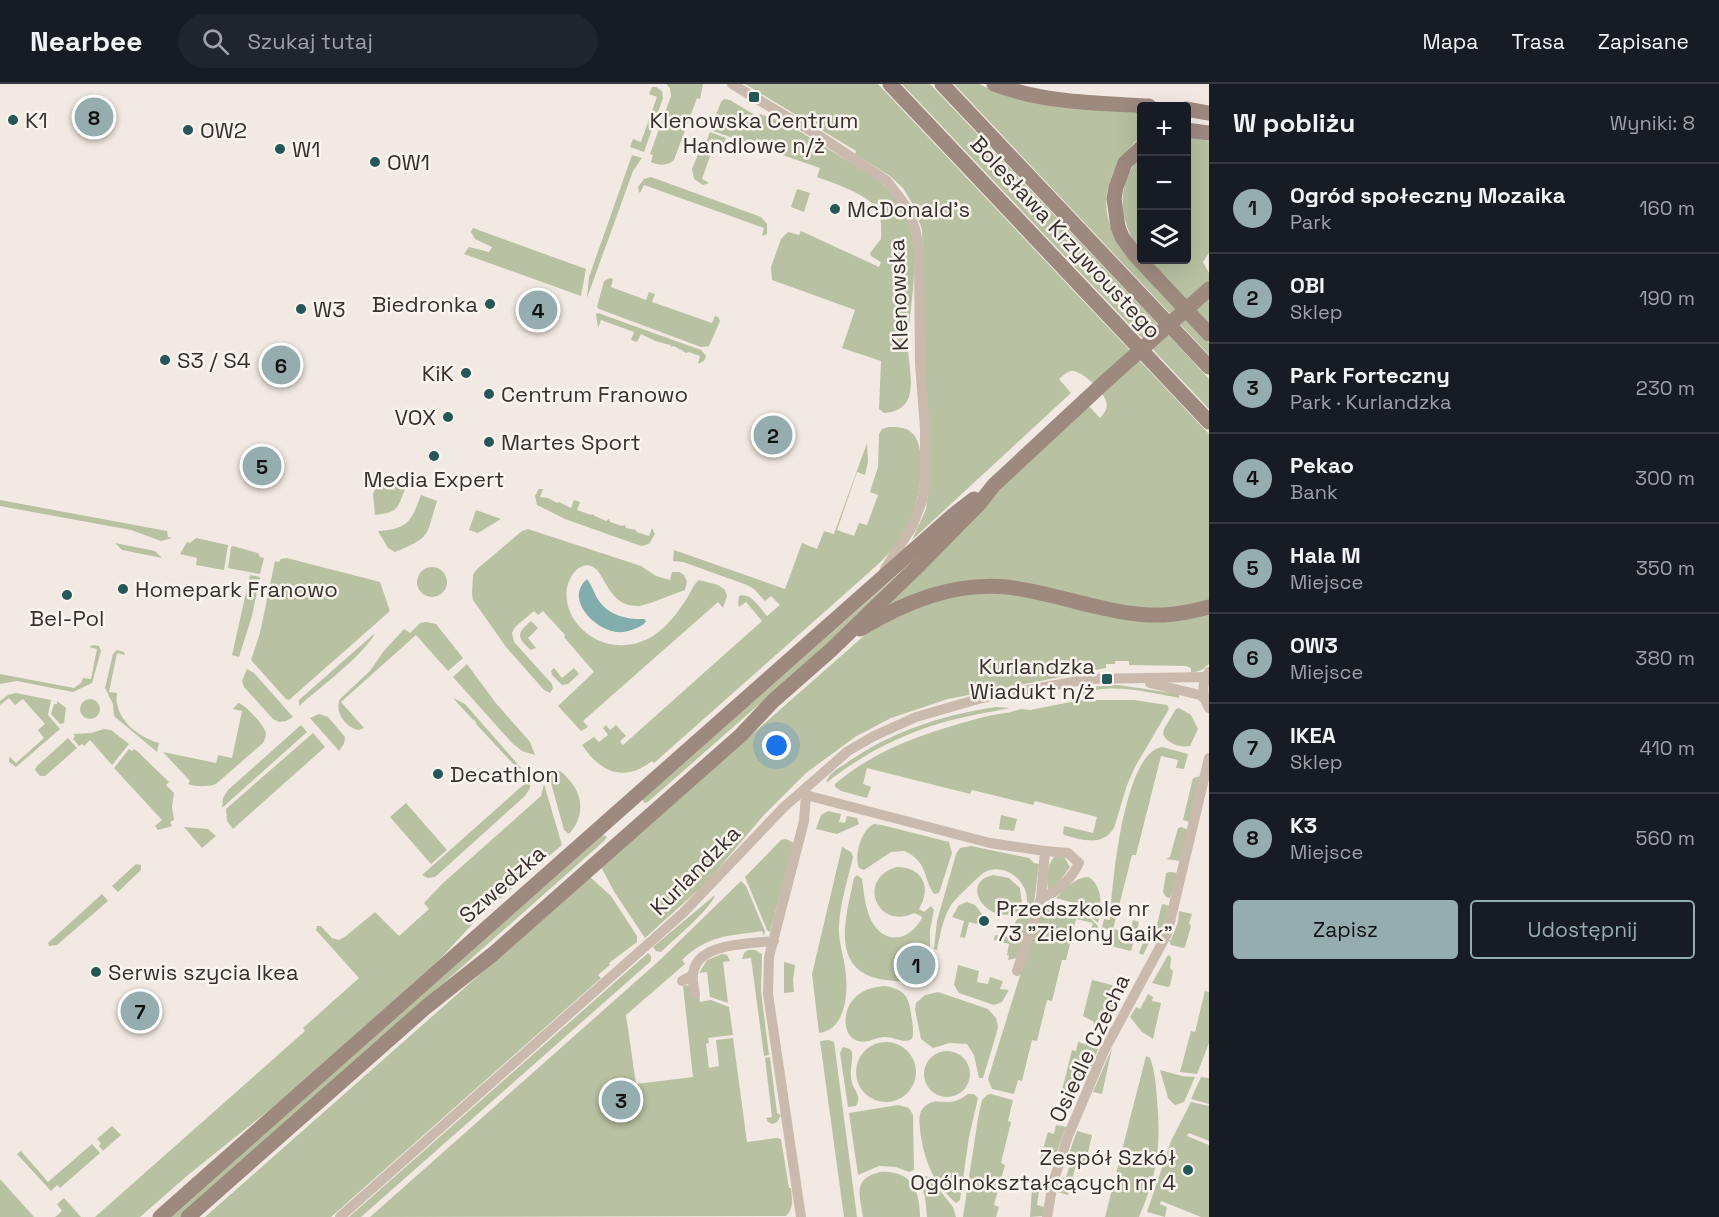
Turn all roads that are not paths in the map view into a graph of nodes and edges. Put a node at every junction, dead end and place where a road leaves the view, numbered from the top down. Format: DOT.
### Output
graph roads {
  1 [pos="732,84"];
  2 [pos="890,84"];
  3 [pos="942,84"];
  4 [pos="994,84"];
  5 [pos="1137,105"];
  6 [pos="1191,110"];
  7 [pos="1209,113"];
  8 [pos="1191,131"];
  9 [pos="1209,133"];
  10 [pos="1137,152"];
  11 [pos="1209,289"];
  12 [pos="1209,334"];
  13 [pos="1209,368"];
  14 [pos="1209,422"];
  15 [pos="994,485"];
  16 [pos="874,585"];
  17 [pos="1209,608"];
  18 [pos="831,650"];
  19 [pos="1207,675"];
  20 [pos="1140,680"];
  21 [pos="1207,703"];
  22 [pos="1209,759"];
  23 [pos="803,794"];
  24 [pos="1045,851"];
  25 [pos="1041,898"];
  26 [pos="774,941"];
  27 [pos="1017,971"];
  28 [pos="693,975"];
  29 [pos="682,981"];
  30 [pos="695,994"];
  31 [pos="159,1217"];
  32 [pos="188,1217"];
  33 [pos="340,1217"];
  34 [pos="801,1217"];
  35 [pos="1047,1217"];
  1 -- 16 [label="street, Klenowska"];
  2 -- 14 [label="main road, Bolesława Krzywoustego"];
  3 -- 13 [label="main road, Bolesława Krzywoustego"];
  4 -- 5 [label="main road"];
  6 -- 7 [label="main road"];
  8 -- 9 [label="main road"];
  10 -- 12 [label="main road"];
  11 -- 15 [label="main road, bridge"];
  15 -- 16 [label="main road, Szwedzka"];
  15 -- 18 [label="main road"];
  16 -- 31 [label="main road, Szwedzka"];
  17 -- 18 [label="main road"];
  18 -- 32 [label="main road, Szwedzka"];
  19 -- 20 [label="street, Kurlandzka"];
  19 -- 21 [label="street"];
  20 -- 21 [label="street, Kurlandzka"];
  20 -- 23 [label="street, Kurlandzka"];
  22 -- 35 [label="street, Osiedle Czecha"];
  23 -- 24 [label="street"];
  23 -- 26 [label="street"];
  23 -- 33 [label="street, Kurlandzka"];
  24 -- 25 [label="street"];
  24 -- 25 [label="street"];
  25 -- 27 [label="street"];
  26 -- 28 [label="street"];
  26 -- 34 [label="street"];
  28 -- 29 [label="street"];
  28 -- 30 [label="street"];
}
